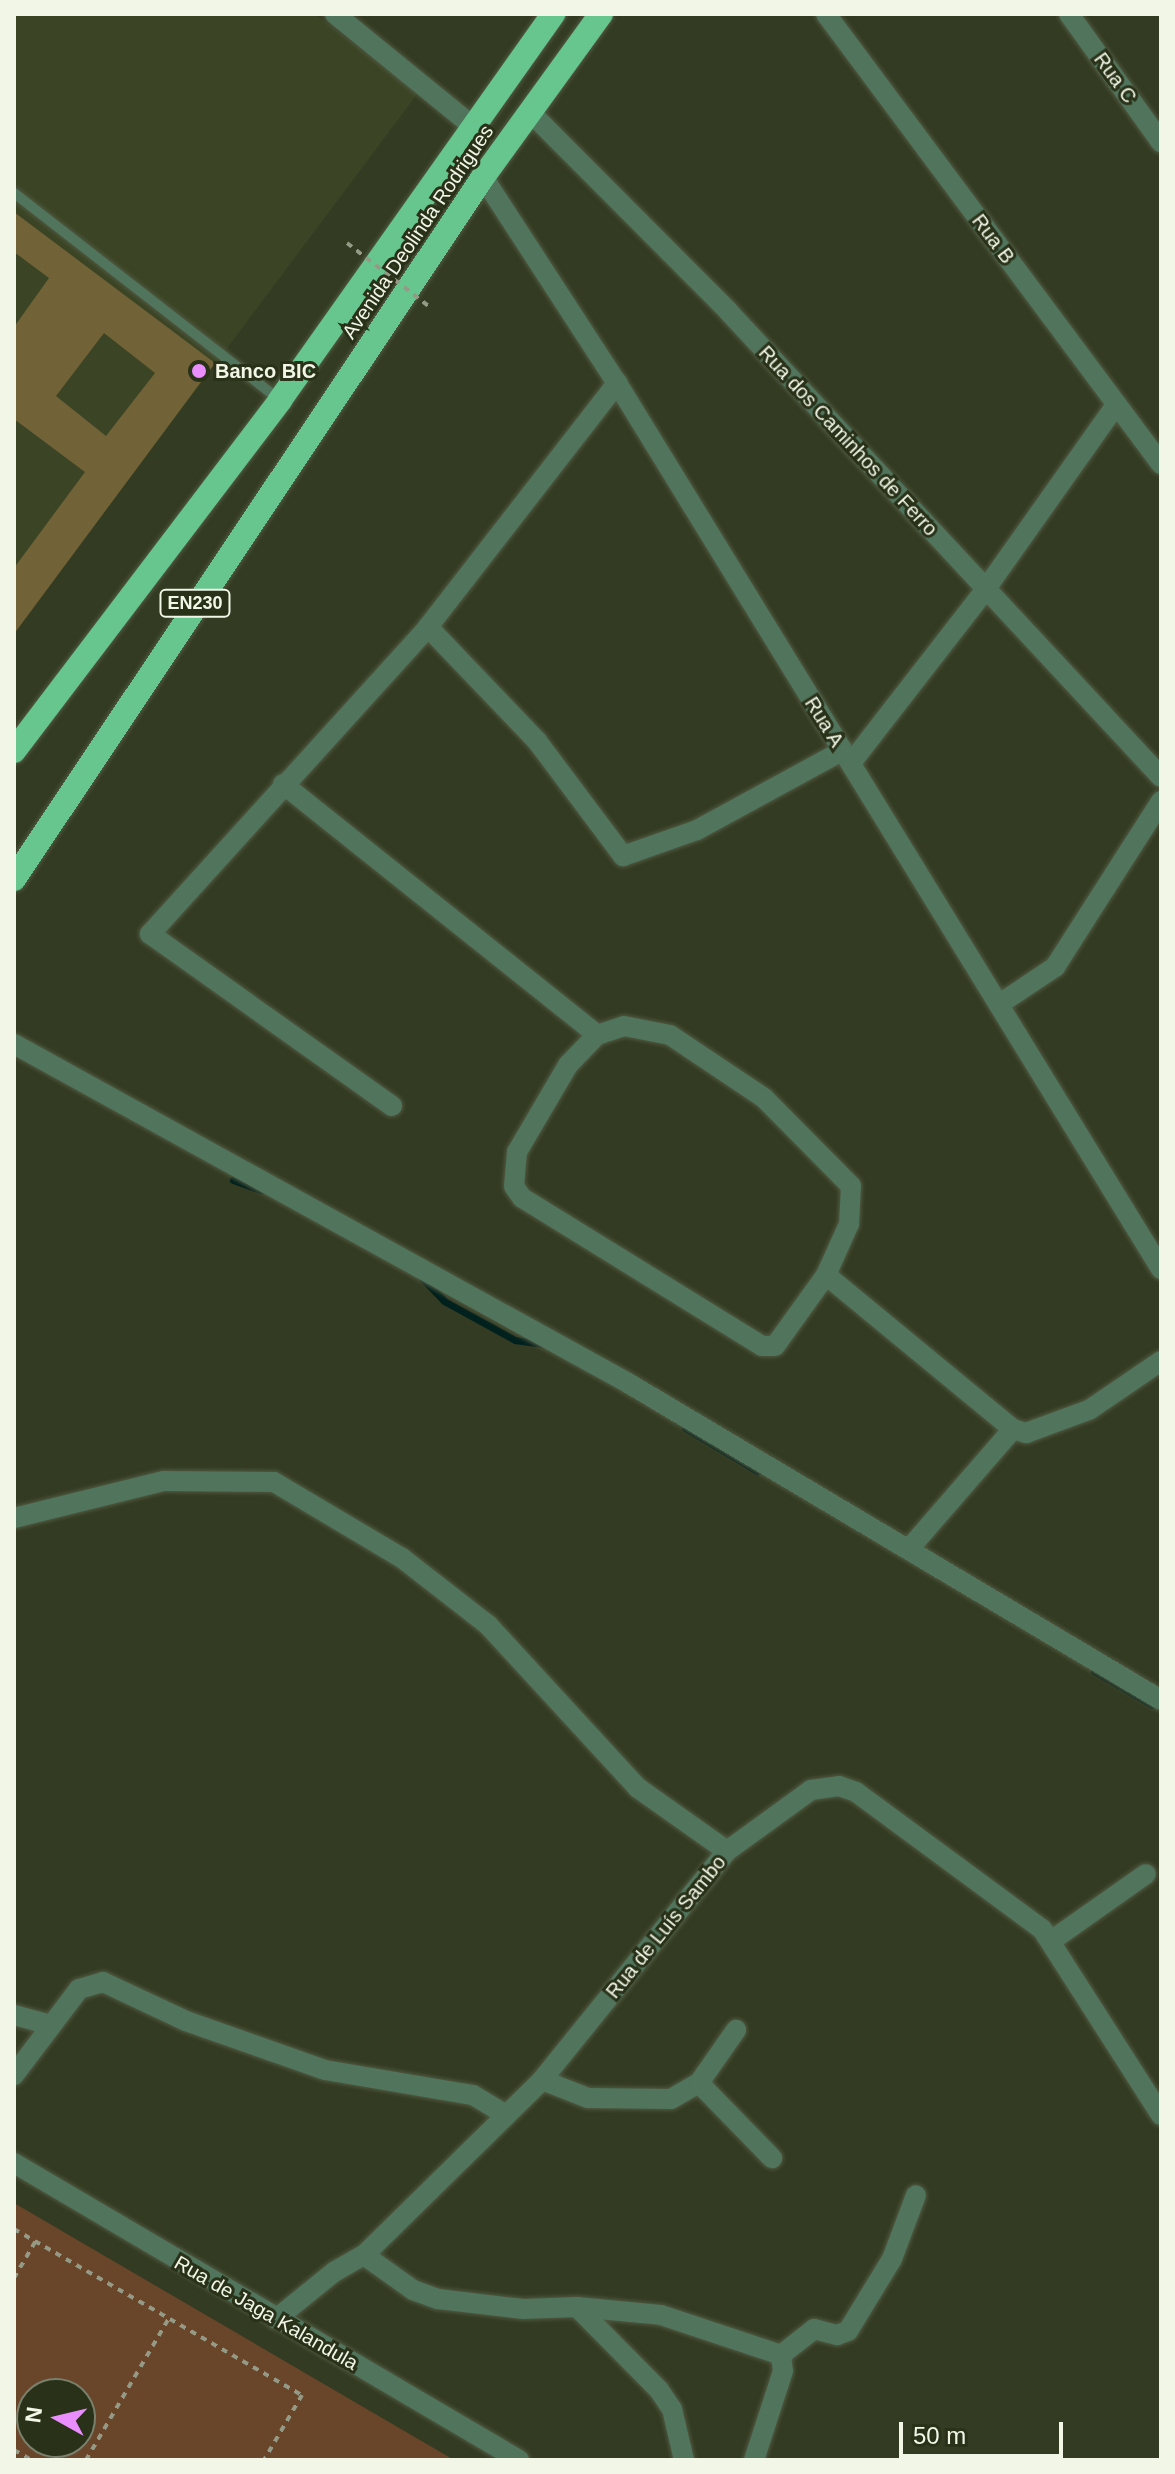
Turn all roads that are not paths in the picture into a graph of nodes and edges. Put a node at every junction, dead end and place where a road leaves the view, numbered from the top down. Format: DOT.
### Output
graph roads {
  1 [pos="335,14"];
  2 [pos="553,14"];
  3 [pos="601,14"];
  4 [pos="826,14"];
  5 [pos="1069,14"];
  6 [pos="529,111"];
  7 [pos="471,125"];
  8 [pos="1161,142"];
  9 [pos="483,177"];
  10 [pos="14,193"];
  11 [pos="617,383"];
  12 [pos="280,400"];
  13 [pos="1116,405"];
  14 [pos="1161,464"];
  15 [pos="985,590"];
  16 [pos="428,627"];
  17 [pos="14,751"];
  18 [pos="846,757"];
  19 [pos="1161,777"];
  20 [pos="283,784"];
  21 [pos="1161,801"];
  22 [pos="14,879"];
  23 [pos="1001,1003"];
  24 [pos="597,1035"];
  25 [pos="14,1044"];
  26 [pos="392,1106"];
  27 [pos="1161,1269"];
  28 [pos="826,1275"];
  29 [pos="1161,1361"];
  30 [pos="1013,1429"];
  31 [pos="14,1518"];
  32 [pos="909,1549"];
  33 [pos="1161,1700"];
  34 [pos="727,1851"];
  35 [pos="1146,1874"];
  36 [pos="1051,1941"];
  37 [pos="14,2015"];
  38 [pos="48,2024"];
  39 [pos="736,2030"];
  40 [pos="14,2075"];
  41 [pos="542,2080"];
  42 [pos="699,2083"];
  43 [pos="1155,2091"];
  44 [pos="505,2114"];
  45 [pos="1161,2115"];
  46 [pos="772,2158"];
  47 [pos="14,2163"];
  48 [pos="916,2195"];
  49 [pos="364,2255"];
  50 [pos="577,2307"];
  51 [pos="276,2319"];
  52 [pos="781,2355"];
  53 [pos="519,2460"];
  54 [pos="684,2460"];
  55 [pos="754,2460"];
  1 -- 7 [label="street"];
  2 -- 7 [label="highway, Avenida Deolinda Rodrigues / EN230"];
  3 -- 6 [label="highway, Avenida Deolinda Rodrigues / EN230"];
  4 -- 13 [label="street, Rua B"];
  5 -- 8 [label="street, Rua C"];
  6 -- 9 [label="highway, Avenida Deolinda Rodrigues / EN230"];
  6 -- 15 [label="street, Rua dos Caminhos de Ferro"];
  7 -- 12 [label="highway, Avenida Deolinda Rodrigues / EN230"];
  9 -- 11 [label="street, Rua A"];
  9 -- 22 [label="highway, Avenida Deolinda Rodrigues / EN230"];
  10 -- 12 [label="lane"];
  11 -- 16 [label="street"];
  11 -- 18 [label="street, Rua A"];
  12 -- 17 [label="highway, Avenida Deolinda Rodrigues / EN230"];
  13 -- 14 [label="street, Rua B"];
  13 -- 15 [label="street"];
  15 -- 18 [label="street"];
  15 -- 19 [label="street, Rua dos Caminhos de Ferro"];
  16 -- 18 [label="street"];
  16 -- 20 [label="street"];
  18 -- 23 [label="street, Rua A"];
  20 -- 24 [label="street"];
  20 -- 26 [label="street"];
  21 -- 23 [label="street"];
  23 -- 27 [label="street, Rua A"];
  24 -- 28 [label="street"];
  24 -- 28 [label="street"];
  25 -- 32 [label="street"];
  28 -- 30 [label="street"];
  29 -- 30 [label="street"];
  30 -- 32 [label="street"];
  31 -- 34 [label="street"];
  32 -- 33 [label="street"];
  34 -- 36 [label="street, Rua de Luís Sambo"];
  34 -- 41 [label="street, Rua de Luís Sambo"];
  35 -- 36 [label="street"];
  36 -- 43 [label="street, Rua de Luís Sambo"];
  37 -- 38 [label="street"];
  38 -- 40 [label="street"];
  38 -- 44 [label="street"];
  39 -- 42 [label="street"];
  41 -- 42 [label="street"];
  41 -- 44 [label="street, Rua de Luís Sambo"];
  42 -- 46 [label="street"];
  43 -- 45 [label="street, Rua de Luís Sambo"];
  44 -- 49 [label="street, Rua de Luís Sambo"];
  47 -- 51 [label="street, Rua de Jaga Kalandula"];
  48 -- 52 [label="street"];
  49 -- 50 [label="street"];
  49 -- 51 [label="street, Rua de Luís Sambo"];
  50 -- 52 [label="street"];
  50 -- 54 [label="street"];
  51 -- 53 [label="street, Rua de Jaga Kalandula"];
  52 -- 55 [label="street"];
}
